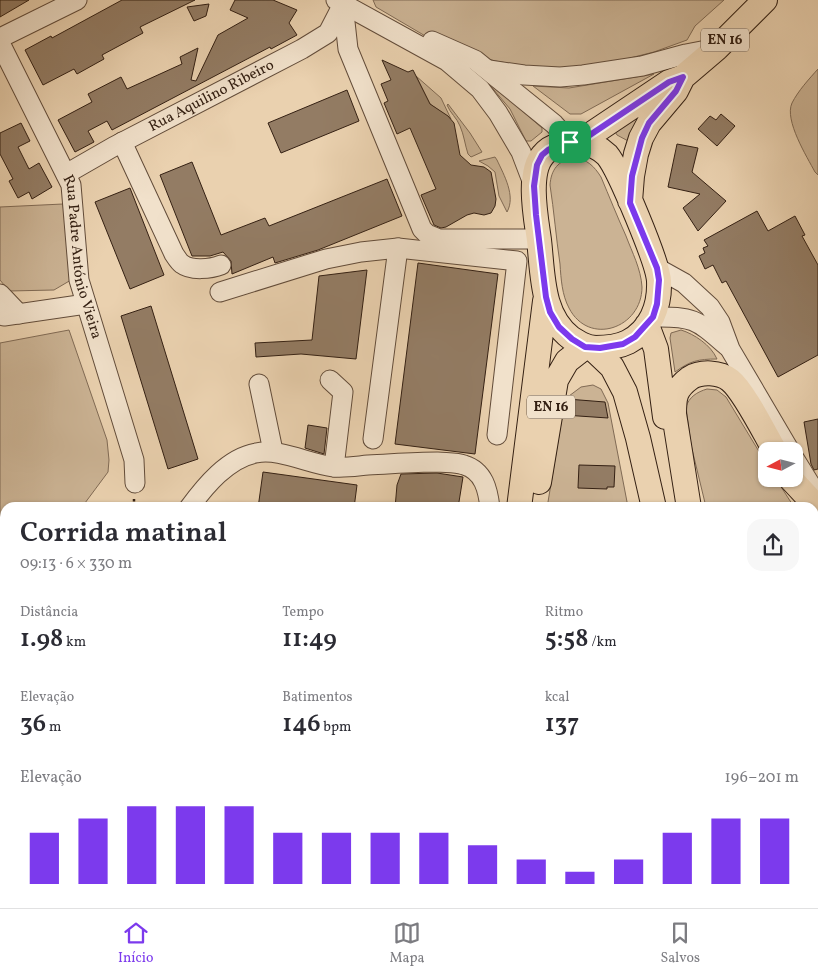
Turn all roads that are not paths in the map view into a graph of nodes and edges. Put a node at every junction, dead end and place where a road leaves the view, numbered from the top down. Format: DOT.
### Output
graph roads {
  1 [pos="77,0"];
  2 [pos="765,0"];
  3 [pos="339,2"];
  4 [pos="365,17"];
  5 [pos="0,38"];
  6 [pos="0,43"];
  7 [pos="717,48"];
  8 [pos="489,70"];
  9 [pos="683,77"];
  10 [pos="575,141"];
  11 [pos="122,142"];
  12 [pos="66,174"];
  13 [pos="534,186"];
  14 [pos="630,203"];
  15 [pos="398,248"];
  16 [pos="540,250"];
  17 [pos="518,262"];
  18 [pos="221,265"];
  19 [pos="657,268"];
  20 [pos="220,292"];
  21 [pos="0,294"];
  22 [pos="546,297"];
  23 [pos="86,304"];
  24 [pos="0,311"];
  25 [pos="19,314"];
  26 [pos="650,321"];
  27 [pos="589,347"];
  28 [pos="730,349"];
  29 [pos="330,380"];
  30 [pos="259,384"];
  31 [pos="497,435"];
  32 [pos="373,440"];
  33 [pos="770,442"];
  34 [pos="785,442"];
  35 [pos="273,451"];
  36 [pos="334,467"];
  37 [pos="803,473"];
  38 [pos="136,483"];
  39 [pos="799,488"];
  40 [pos="818,497"];
  41 [pos="193,502"];
  42 [pos="489,502"];
  43 [pos="520,502"];
  44 [pos="535,502"];
  45 [pos="653,502"];
  46 [pos="681,502"];
  47 [pos="688,502"];
  48 [pos="812,502"];
  1 -- 5 [label="street"];
  2 -- 7 [label="main road, EN 16"];
  3 -- 4 [label="street"];
  3 -- 11 [label="street, Rua Aquilino Ribeiro"];
  3 -- 16 [label="street"];
  4 -- 8 [label="street"];
  4 -- 13 [label="street"];
  6 -- 12 [label="street, Rua Padre António Vieira"];
  7 -- 8 [label="street"];
  7 -- 9 [label="main road, EN 16"];
  8 -- 10 [label="street"];
  9 -- 10 [label="main road, EN 16"];
  9 -- 14 [label="main road, EN 16"];
  10 -- 13 [label="main road, EN 16"];
  10 -- 14 [label="main road, EN 16"];
  11 -- 12 [label="street, Rua Aquilino Ribeiro"];
  11 -- 18 [label="street"];
  12 -- 23 [label="street, Rua Padre António Vieira"];
  13 -- 16 [label="main road, EN 16"];
  14 -- 19 [label="main road, EN 16"];
  15 -- 17 [label="street"];
  15 -- 20 [label="street"];
  15 -- 32 [label="street"];
  16 -- 17 [label="street"];
  16 -- 22 [label="main road, EN 16"];
  17 -- 31 [label="street"];
  19 -- 26 [label="main road, EN 16"];
  19 -- 28 [label="street"];
  21 -- 25 [label="street"];
  22 -- 27 [label="main road, EN 16"];
  22 -- 43 [label="main road, EN 16"];
  23 -- 25 [label="street"];
  23 -- 38 [label="street, Rua Padre António Vieira"];
  24 -- 25 [label="street"];
  26 -- 27 [label="main road"];
  26 -- 28 [label="street"];
  26 -- 46 [label="main road"];
  27 -- 44 [label="main road, EN 16"];
  27 -- 45 [label="main road"];
  28 -- 34 [label="street"];
  29 -- 36 [label="street"];
  30 -- 35 [label="street"];
  33 -- 47 [label="main road"];
  35 -- 36 [label="street"];
  35 -- 41 [label="street"];
  36 -- 42 [label="street"];
  37 -- 40 [label="street"];
  39 -- 48 [label="main road"];
}
